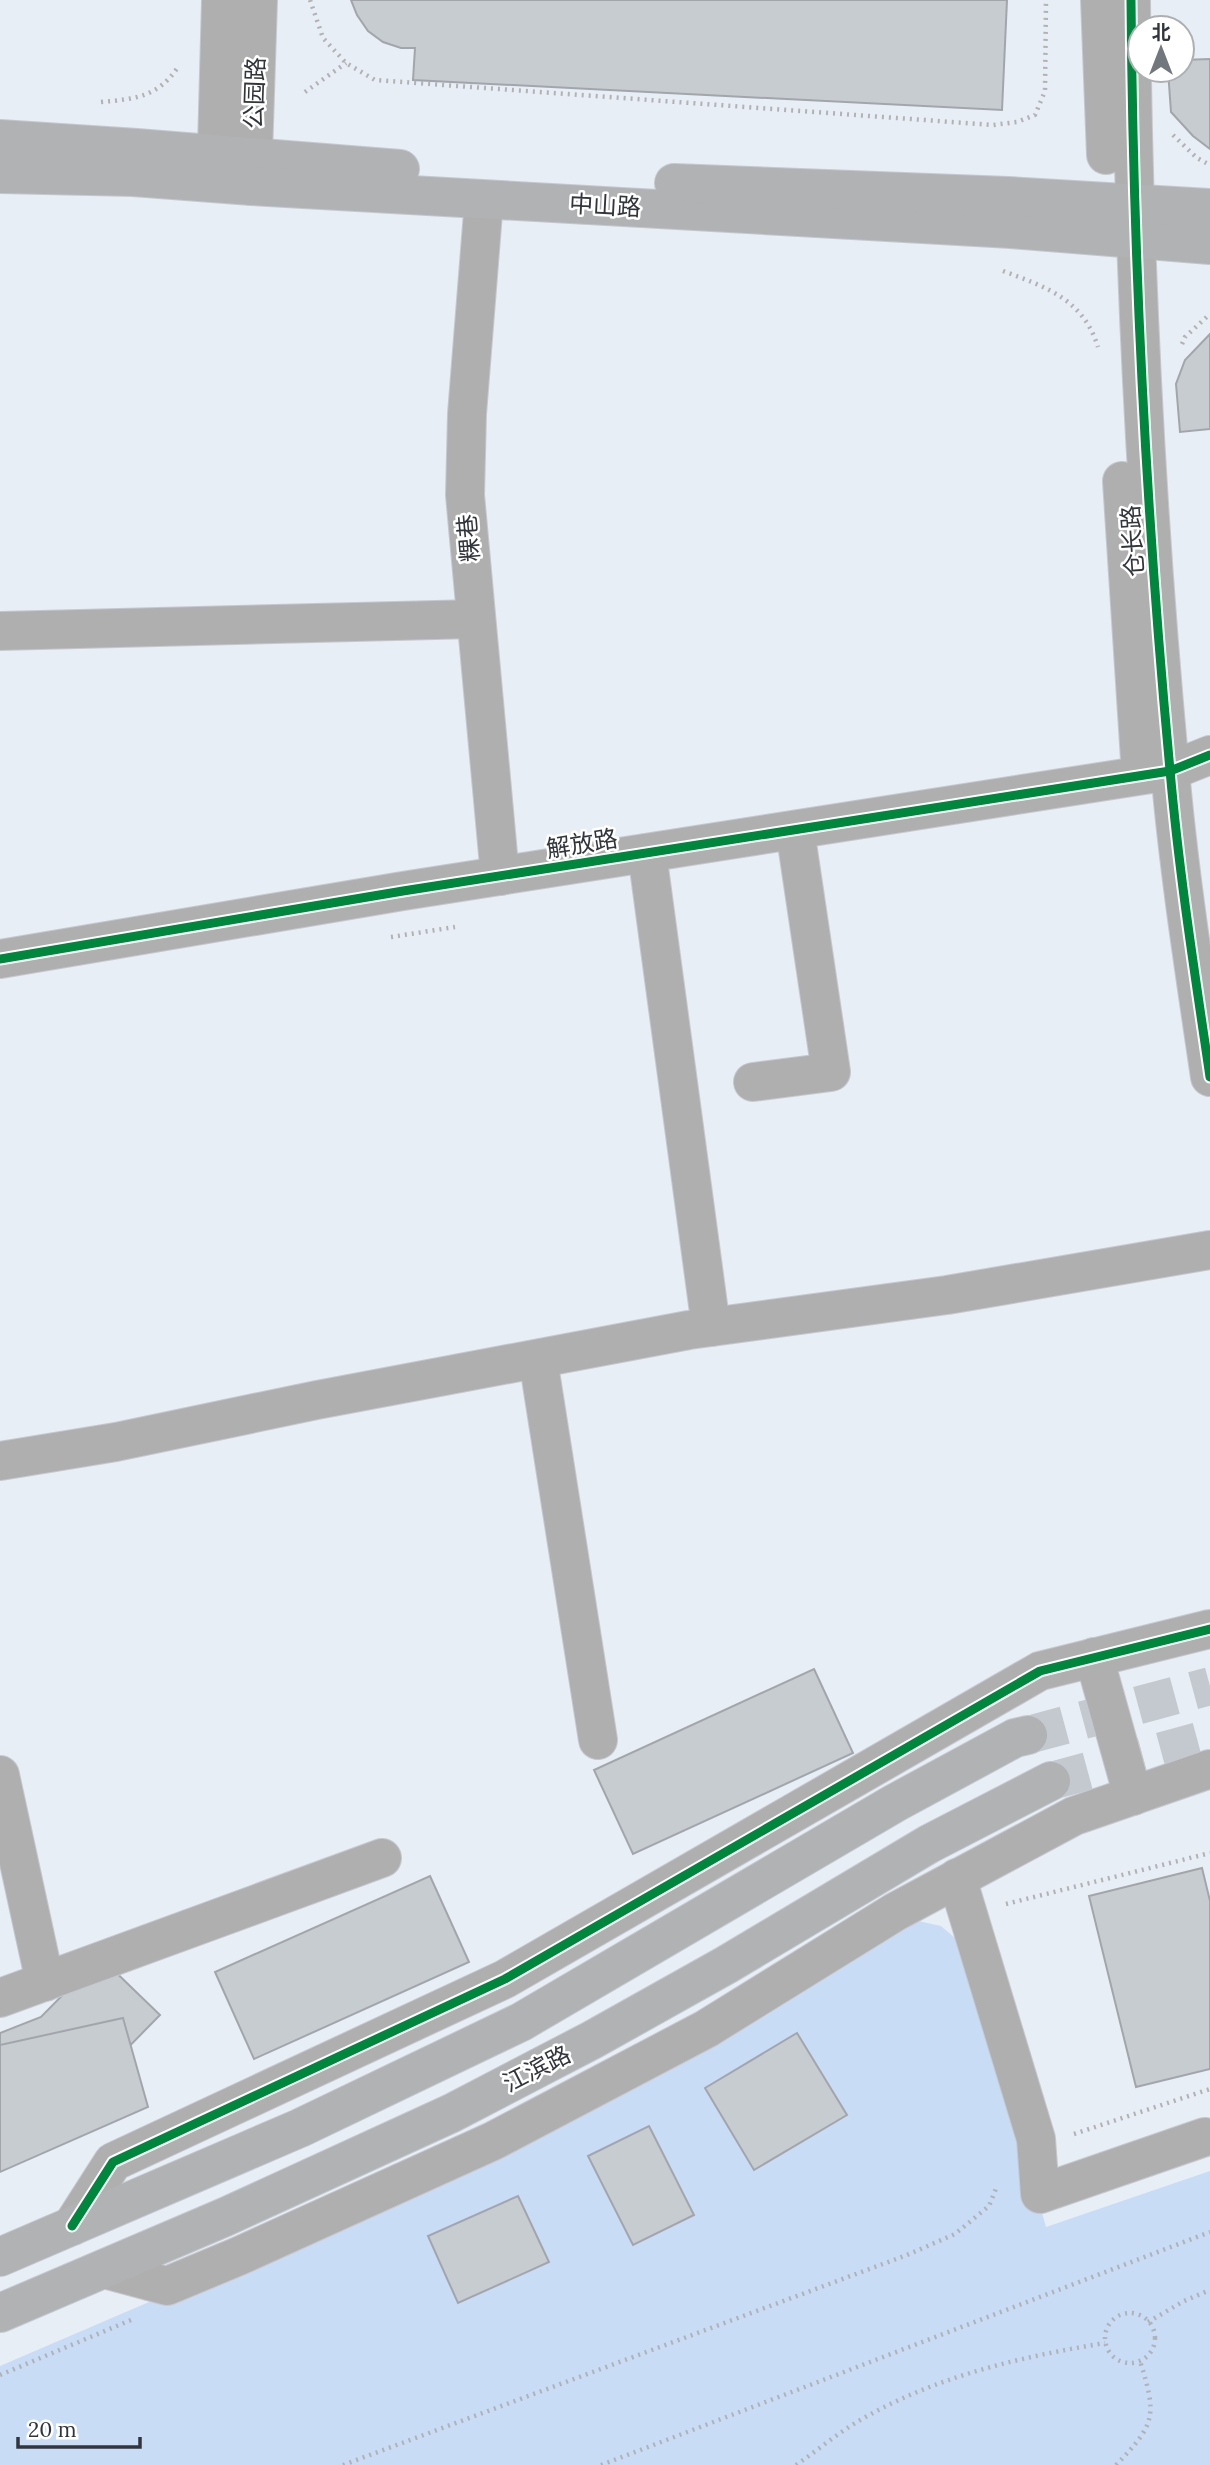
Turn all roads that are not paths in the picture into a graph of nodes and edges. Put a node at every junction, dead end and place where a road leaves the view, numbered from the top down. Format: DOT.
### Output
graph roads {
  1 [pos="221,0"];
  2 [pos="258,0"];
  3 [pos="1100,0"];
  4 [pos="1131,0"];
  5 [pos="0,139"];
  6 [pos="235,170"];
  7 [pos="0,174"];
  8 [pos="484,200"];
  9 [pos="1210,208"];
  10 [pos="1122,220"];
  11 [pos="1210,245"];
  12 [pos="476,619"];
  13 [pos="0,631"];
  14 [pos="1210,755"];
  15 [pos="1155,773"];
  16 [pos="795,830"];
  17 [pos="647,853"];
  18 [pos="500,876"];
  19 [pos="0,959"];
  20 [pos="1210,1077"];
  21 [pos="753,1082"];
  22 [pos="1210,1251"];
  23 [pos="711,1327"];
  24 [pos="538,1359"];
  25 [pos="0,1461"];
  26 [pos="1210,1629"];
  27 [pos="1094,1657"];
  28 [pos="1028,1735"];
  29 [pos="598,1740"];
  30 [pos="1210,1769"];
  31 [pos="0,1775"];
  32 [pos="1051,1781"];
  33 [pos="1133,1796"];
  34 [pos="382,1858"];
  35 [pos="957,1878"];
  36 [pos="45,1982"];
  37 [pos="0,1998"];
  38 [pos="1205,2137"];
  39 [pos="72,2226"];
  40 [pos="0,2257"];
  41 [pos="104,2269"];
  42 [pos="0,2313"];
  1 -- 6 [label="street, 公园路"];
  2 -- 6 [label="street, 公园路"];
  3 -- 10 [label="street, 仓长路"];
  4 -- 10 [label="street, 仓长路"];
  5 -- 6 [label="main road, 中山路"];
  6 -- 7 [label="main road, 中山路"];
  6 -- 8 [label="main road, 中山路"];
  6 -- 10 [label="main road, 中山路"];
  8 -- 10 [label="main road, 中山路"];
  8 -- 12 [label="street, 粿巷"];
  9 -- 10 [label="main road, 中山路"];
  10 -- 11 [label="main road, 中山路"];
  10 -- 15 [label="street, 仓长路"];
  12 -- 13 [label="street"];
  12 -- 18 [label="street, 粿巷"];
  14 -- 15 [label="street, 解放路"];
  15 -- 16 [label="street, 解放路"];
  15 -- 20 [label="street, 仓长路"];
  16 -- 17 [label="street, 解放路"];
  16 -- 21 [label="street"];
  17 -- 18 [label="street, 解放路"];
  17 -- 23 [label="street"];
  18 -- 19 [label="street, 解放路"];
  22 -- 23 [label="street"];
  23 -- 24 [label="street"];
  24 -- 25 [label="street"];
  24 -- 29 [label="street"];
  26 -- 27 [label="street"];
  27 -- 33 [label="street"];
  27 -- 39 [label="street"];
  28 -- 39 [label="main road, 江滨路"];
  30 -- 33 [label="street"];
  31 -- 36 [label="street"];
  32 -- 41 [label="main road, 江滨路"];
  33 -- 35 [label="street"];
  34 -- 36 [label="street"];
  35 -- 38 [label="street"];
  35 -- 41 [label="street"];
  36 -- 37 [label="street"];
  39 -- 40 [label="main road, 江滨路"];
  41 -- 42 [label="main road, 江滨路"];
}
